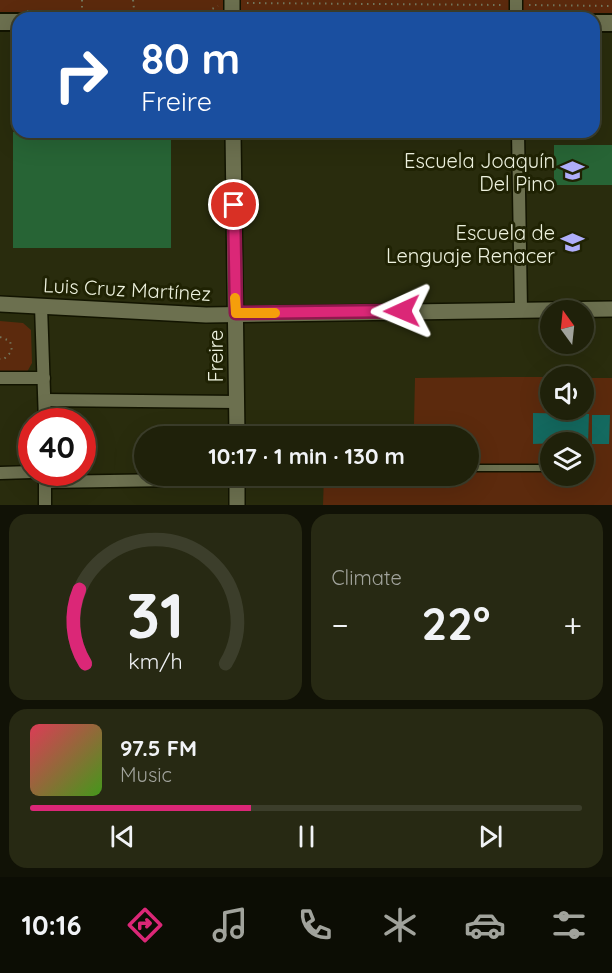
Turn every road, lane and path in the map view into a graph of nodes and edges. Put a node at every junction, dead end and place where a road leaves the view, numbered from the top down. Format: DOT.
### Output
graph roads {
  1 [pos="82,0"];
  2 [pos="133,0"];
  3 [pos="341,0"];
  4 [pos="419,0"];
  5 [pos="347,5"];
  6 [pos="418,5"];
  7 [pos="612,6"];
  8 [pos="232,7"];
  9 [pos="516,8"];
  10 [pos="134,10"];
  11 [pos="82,11"];
  12 [pos="70,12"];
  13 [pos="233,138"];
  14 [pos="518,138"];
  15 [pos="0,304"];
  16 [pos="41,306"];
  17 [pos="612,309"];
  18 [pos="521,310"];
  19 [pos="236,313"];
  20 [pos="0,337"];
  21 [pos="0,359"];
  22 [pos="0,378"];
  23 [pos="44,378"];
  24 [pos="45,400"];
  25 [pos="236,402"];
  26 [pos="45,408"];
  27 [pos="236,426"];
  28 [pos="479,468"];
  29 [pos="540,468"];
  30 [pos="18,472"];
  31 [pos="0,473"];
  32 [pos="96,477"];
  33 [pos="134,477"];
  34 [pos="45,486"];
  35 [pos="237,486"];
  36 [pos="45,505"];
  37 [pos="237,505"];
  1 -- 11 [label="path"];
  2 -- 10 [label="path"];
  3 -- 5 [label="path"];
  4 -- 6 [label="path"];
  5 -- 6 [label="path"];
  5 -- 8 [label="path"];
  6 -- 9 [label="path"];
  7 -- 9 [label="path"];
  8 -- 10 [label="path"];
  10 -- 11 [label="path"];
  11 -- 12 [label="path"];
  13 -- 19 [label="street, Freire"];
  14 -- 18 [label="street"];
  15 -- 16 [label="street, Luis Cruz Martínez"];
  16 -- 19 [label="street, Luis Cruz Martínez"];
  16 -- 23 [label="street"];
  17 -- 18 [label="street, Luis Cruz Martínez"];
  18 -- 19 [label="street, Luis Cruz Martínez"];
  19 -- 25 [label="street, Freire"];
  20 -- 21 [label="path"];
  22 -- 23 [label="street"];
  23 -- 24 [label="street"];
  24 -- 25 [label="street"];
  24 -- 26 [label="street"];
  25 -- 27 [label="street, Freire"];
  28 -- 29 [label="lane"];
  30 -- 31 [label="street"];
  32 -- 33 [label="street"];
  34 -- 36 [label="street"];
  35 -- 37 [label="street"];
}
